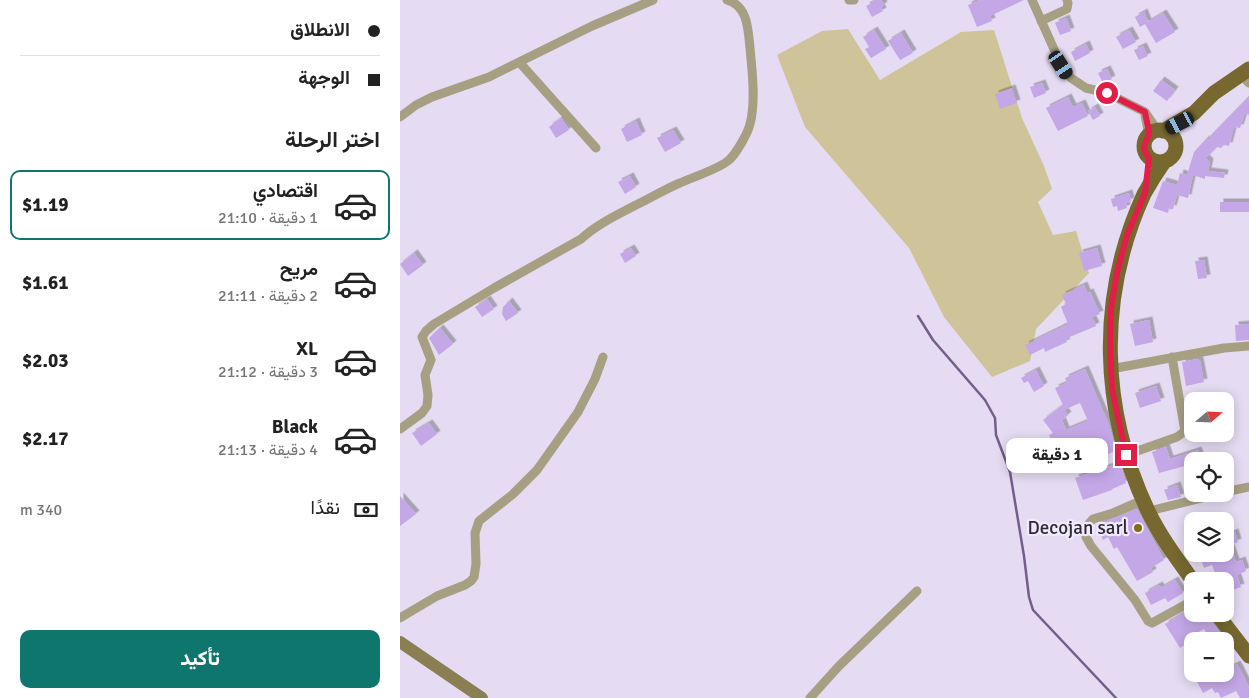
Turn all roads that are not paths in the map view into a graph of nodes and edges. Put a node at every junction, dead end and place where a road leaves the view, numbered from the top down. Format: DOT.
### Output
graph roads {
  1 [pos="652,0"];
  2 [pos="727,0"];
  3 [pos="849,0"];
  4 [pos="854,0"];
  5 [pos="1032,0"];
  6 [pos="1067,0"];
  7 [pos="1041,21"];
  8 [pos="520,62"];
  9 [pos="1246,76"];
  10 [pos="1194,113"];
  11 [pos="400,117"];
  12 [pos="1157,132"];
  13 [pos="1175,146"];
  14 [pos="596,148"];
  15 [pos="1156,160"];
  16 [pos="1249,346"];
  17 [pos="603,357"];
  18 [pos="1172,357"];
  19 [pos="1110,369"];
  20 [pos="400,429"];
  21 [pos="1126,455"];
  22 [pos="1249,487"];
  23 [pos="1234,490"];
  24 [pos="1184,500"];
  25 [pos="1146,506"];
  26 [pos="1186,572"];
  27 [pos="917,591"];
  28 [pos="1184,605"];
  29 [pos="400,618"];
  30 [pos="1224,622"];
  31 [pos="400,642"];
  32 [pos="1249,656"];
  33 [pos="482,698"];
  34 [pos="810,698"];
  1 -- 8 [label="street"];
  2 -- 20 [label="street"];
  3 -- 4 [label="street"];
  5 -- 7 [label="street"];
  6 -- 7 [label="street"];
  7 -- 12 [label="street"];
  8 -- 11 [label="street"];
  8 -- 14 [label="street"];
  9 -- 10 [label="main road"];
  10 -- 12 [label="main road"];
  10 -- 13 [label="main road"];
  12 -- 13 [label="main road"];
  12 -- 15 [label="main road"];
  13 -- 15 [label="main road"];
  15 -- 19 [label="main road"];
  16 -- 18 [label="street"];
  17 -- 29 [label="street"];
  18 -- 19 [label="street"];
  18 -- 21 [label="street"];
  19 -- 21 [label="main road"];
  21 -- 25 [label="main road"];
  22 -- 23 [label="street"];
  24 -- 25 [label="street"];
  25 -- 26 [label="main road"];
  25 -- 28 [label="street"];
  27 -- 34 [label="street"];
  30 -- 32 [label="main road"];
  31 -- 33 [label="main road"];
}
